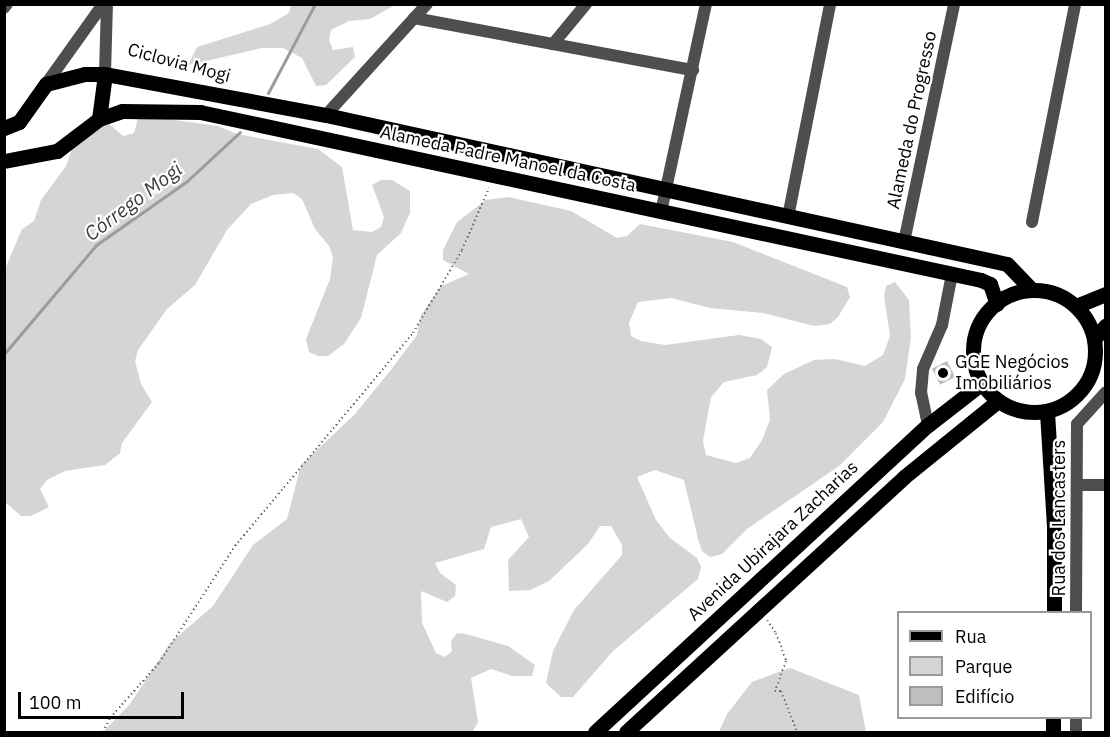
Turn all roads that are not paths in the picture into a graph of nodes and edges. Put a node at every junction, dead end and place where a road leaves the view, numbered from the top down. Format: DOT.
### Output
graph roads {
  1 [pos="105,4"];
  2 [pos="427,4"];
  3 [pos="586,4"];
  4 [pos="706,4"];
  5 [pos="830,4"];
  6 [pos="954,4"];
  7 [pos="1075,4"];
  8 [pos="414,18"];
  9 [pos="553,44"];
  10 [pos="693,70"];
  11 [pos="105,74"];
  12 [pos="46,84"];
  13 [pos="326,115"];
  14 [pos="99,119"];
  15 [pos="4,128"];
  16 [pos="4,161"];
  17 [pos="667,191"];
  18 [pos="661,212"];
  19 [pos="788,217"];
  20 [pos="1032,222"];
  21 [pos="904,242"];
  22 [pos="952,274"];
  23 [pos="1032,290"];
  24 [pos="1106,294"];
  25 [pos="997,303"];
  26 [pos="1076,306"];
  27 [pos="1106,325"];
  28 [pos="1094,339"];
  29 [pos="982,383"];
  30 [pos="1106,392"];
  31 [pos="998,401"];
  32 [pos="1047,412"];
  33 [pos="928,425"];
  34 [pos="1077,485"];
  35 [pos="1106,485"];
  36 [pos="1054,611"];
  37 [pos="1076,611"];
  38 [pos="595,732"];
  39 [pos="626,732"];
  1 -- 11 [label="street"];
  1 -- 12 [label="street"];
  2 -- 8 [label="street"];
  3 -- 9 [label="street"];
  4 -- 10 [label="street"];
  5 -- 19 [label="street"];
  6 -- 21 [label="street, Alameda do Progresso"];
  7 -- 20 [label="street"];
  8 -- 9 [label="street"];
  8 -- 13 [label="street"];
  9 -- 10 [label="street"];
  10 -- 17 [label="street"];
  11 -- 12 [label="main road, Alameda Padre Manoel da Costa"];
  11 -- 13 [label="main road, Alameda Padre Manoel da Costa"];
  11 -- 14 [label="main road"];
  12 -- 15 [label="main road"];
  13 -- 17 [label="main road, Alameda Padre Manoel da Costa"];
  14 -- 16 [label="main road, Alameda Padre Manoel da Costa"];
  14 -- 18 [label="main road, Alameda Padre Manoel da Costa"];
  17 -- 18 [label="street"];
  17 -- 19 [label="main road, Alameda Padre Manoel da Costa"];
  18 -- 22 [label="main road, Alameda Padre Manoel da Costa"];
  19 -- 21 [label="main road, Alameda Padre Manoel da Costa"];
  21 -- 23 [label="main road, Alameda Padre Manoel da Costa"];
  22 -- 25 [label="main road, Alameda Padre Manoel da Costa"];
  22 -- 33 [label="street"];
  23 -- 25 [label="main road"];
  23 -- 26 [label="main road"];
  24 -- 26 [label="main road"];
  25 -- 29 [label="main road"];
  26 -- 28 [label="main road"];
  27 -- 28 [label="main road"];
  28 -- 32 [label="main road"];
  29 -- 31 [label="main road"];
  29 -- 33 [label="main road, Avenida Ubirajara Zacharias"];
  30 -- 34 [label="street, Rua dos Lancasters"];
  31 -- 32 [label="main road"];
  31 -- 39 [label="main road"];
  32 -- 36 [label="main road"];
  33 -- 38 [label="main road, Avenida Ubirajara Zacharias"];
  34 -- 35 [label="street"];
  34 -- 37 [label="street, Rua dos Lancasters"];
}
